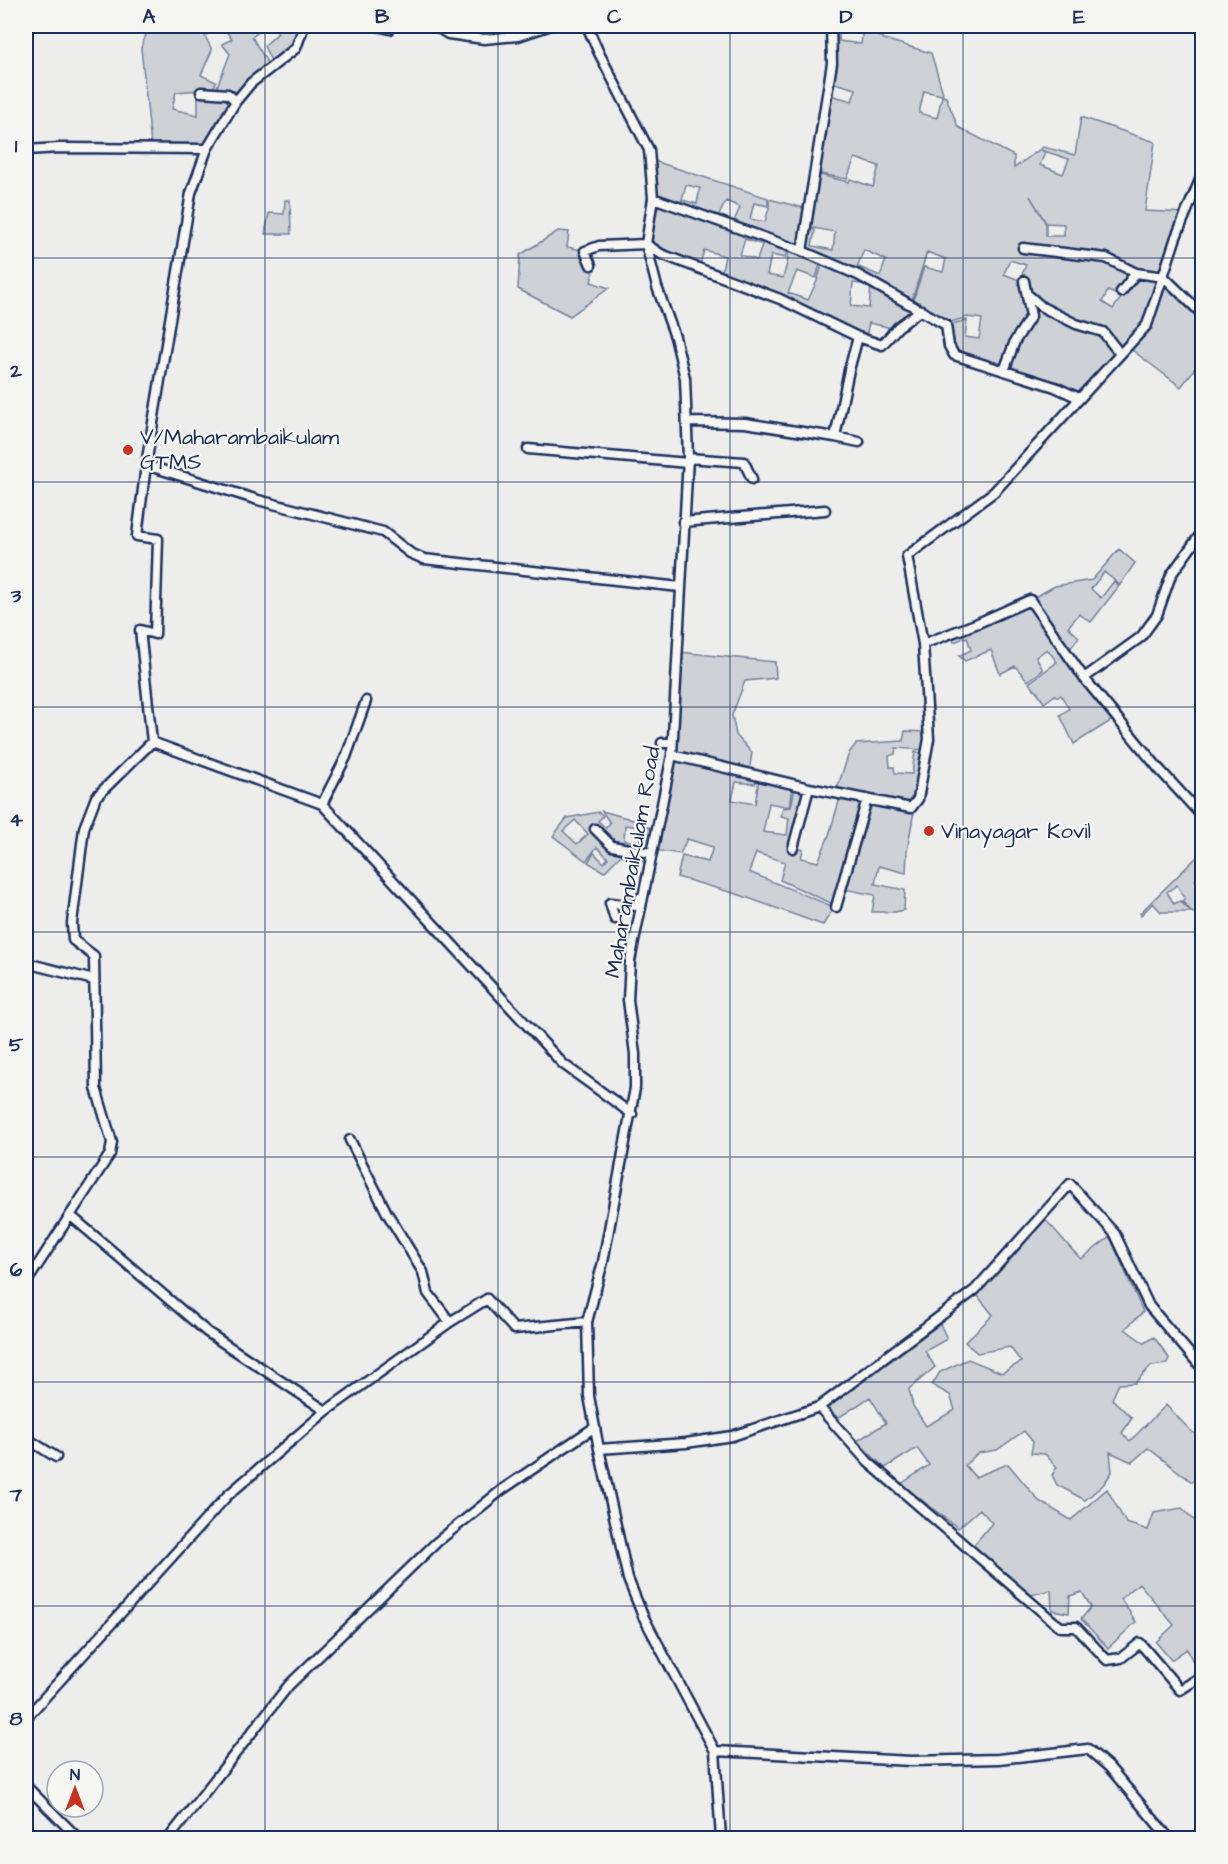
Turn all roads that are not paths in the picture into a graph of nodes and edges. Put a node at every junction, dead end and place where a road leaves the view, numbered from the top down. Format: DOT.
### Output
graph roads {
  1 [pos="304,26"];
  2 [pos="378,26"];
  3 [pos="391,26"];
  4 [pos="435,26"];
  5 [pos="548,26"];
  6 [pos="587,26"];
  7 [pos="831,26"];
  8 [pos="201,92"];
  9 [pos="236,101"];
  10 [pos="207,149"];
  11 [pos="26,150"];
  12 [pos="1203,175"];
  13 [pos="653,198"];
  14 [pos="645,244"];
  15 [pos="1023,248"];
  16 [pos="802,251"];
  17 [pos="591,265"];
  18 [pos="1136,273"];
  19 [pos="1164,277"];
  20 [pos="1024,281"];
  21 [pos="1121,292"];
  22 [pos="1027,294"];
  23 [pos="921,310"];
  24 [pos="1203,314"];
  25 [pos="858,337"];
  26 [pos="1120,354"];
  27 [pos="1004,371"];
  28 [pos="1078,398"];
  29 [pos="687,422"];
  30 [pos="835,437"];
  31 [pos="860,442"];
  32 [pos="528,449"];
  33 [pos="688,460"];
  34 [pos="146,465"];
  35 [pos="752,479"];
  36 [pos="825,510"];
  37 [pos="683,522"];
  38 [pos="1203,532"];
  39 [pos="680,587"];
  40 [pos="923,644"];
  41 [pos="1084,678"];
  42 [pos="366,701"];
  43 [pos="152,742"];
  44 [pos="662,742"];
  45 [pos="672,743"];
  46 [pos="672,755"];
  47 [pos="809,788"];
  48 [pos="867,799"];
  49 [pos="322,804"];
  50 [pos="1203,816"];
  51 [pos="595,829"];
  52 [pos="793,848"];
  53 [pos="651,853"];
  54 [pos="644,892"];
  55 [pos="836,907"];
  56 [pos="615,919"];
  57 [pos="26,963"];
  58 [pos="94,980"];
  59 [pos="632,1114"];
  60 [pos="350,1140"];
  61 [pos="71,1216"];
  62 [pos="26,1283"];
  63 [pos="450,1322"];
  64 [pos="587,1322"];
  65 [pos="1203,1368"];
  66 [pos="819,1407"];
  67 [pos="326,1411"];
  68 [pos="595,1427"];
  69 [pos="26,1438"];
  70 [pos="599,1449"];
  71 [pos="56,1457"];
  72 [pos="1203,1676"];
  73 [pos="26,1718"];
  74 [pos="715,1751"];
  75 [pos="26,1786"];
  76 [pos="78,1839"];
  77 [pos="169,1839"];
  78 [pos="722,1839"];
  79 [pos="1169,1839"];
  1 -- 9 [label="street"];
  2 -- 3 [label="street"];
  4 -- 5 [label="street"];
  6 -- 13 [label="street, Maharambaikulam Road"];
  7 -- 16 [label="street"];
  8 -- 9 [label="street"];
  9 -- 10 [label="street"];
  10 -- 11 [label="street"];
  10 -- 34 [label="street"];
  12 -- 19 [label="street"];
  13 -- 14 [label="street, Maharambaikulam Road"];
  13 -- 16 [label="street"];
  14 -- 17 [label="street"];
  14 -- 25 [label="street"];
  14 -- 29 [label="street, Maharambaikulam Road"];
  15 -- 18 [label="street"];
  16 -- 23 [label="street"];
  18 -- 19 [label="street"];
  18 -- 21 [label="street"];
  19 -- 24 [label="street"];
  19 -- 26 [label="street"];
  20 -- 22 [label="street"];
  22 -- 26 [label="street"];
  22 -- 27 [label="street"];
  23 -- 25 [label="street"];
  23 -- 27 [label="street"];
  25 -- 30 [label="street"];
  26 -- 28 [label="street"];
  27 -- 28 [label="street"];
  28 -- 40 [label="street"];
  29 -- 30 [label="street"];
  29 -- 33 [label="street, Maharambaikulam Road"];
  30 -- 31 [label="street"];
  32 -- 33 [label="street"];
  33 -- 35 [label="street"];
  33 -- 37 [label="street, Maharambaikulam Road"];
  34 -- 39 [label="street"];
  34 -- 43 [label="street"];
  36 -- 37 [label="street"];
  37 -- 39 [label="street, Maharambaikulam Road"];
  38 -- 41 [label="street"];
  39 -- 45 [label="street, Maharambaikulam Road"];
  40 -- 41 [label="street"];
  40 -- 48 [label="street"];
  41 -- 50 [label="street"];
  42 -- 49 [label="street"];
  43 -- 49 [label="street"];
  43 -- 58 [label="street"];
  44 -- 45 [label="street"];
  45 -- 46 [label="street, Maharambaikulam Road"];
  46 -- 47 [label="street"];
  46 -- 53 [label="street, Maharambaikulam Road"];
  47 -- 48 [label="street"];
  47 -- 52 [label="street"];
  48 -- 55 [label="street"];
  49 -- 59 [label="street"];
  51 -- 53 [label="street"];
  53 -- 54 [label="street, Maharambaikulam Road"];
  54 -- 56 [label="street"];
  54 -- 59 [label="street, Maharambaikulam Road"];
  57 -- 58 [label="street"];
  58 -- 61 [label="street"];
  59 -- 64 [label="street, Maharambaikulam Road"];
  60 -- 63 [label="street"];
  61 -- 62 [label="street"];
  61 -- 67 [label="street"];
  63 -- 64 [label="street"];
  63 -- 67 [label="street"];
  64 -- 68 [label="street, Maharambaikulam Road"];
  65 -- 66 [label="street"];
  66 -- 70 [label="street"];
  66 -- 72 [label="street"];
  67 -- 73 [label="street"];
  68 -- 70 [label="street, Maharambaikulam Road"];
  68 -- 77 [label="street"];
  69 -- 71 [label="street"];
  70 -- 74 [label="street, Maharambaikulam Road"];
  74 -- 78 [label="street, Maharambaikulam Road"];
  74 -- 79 [label="street"];
  75 -- 76 [label="street"];
}
